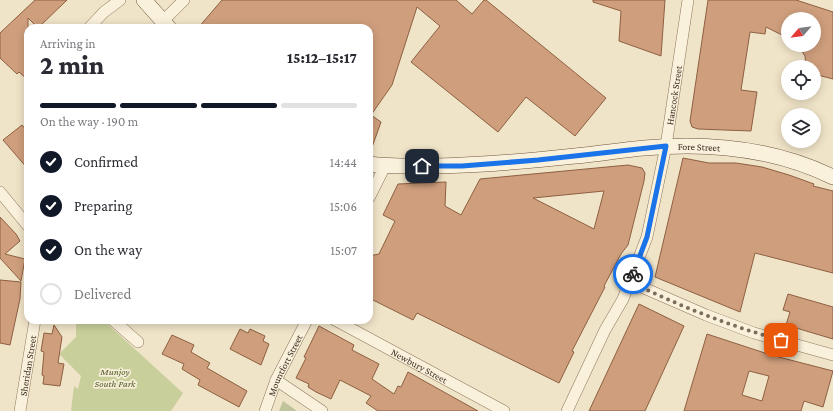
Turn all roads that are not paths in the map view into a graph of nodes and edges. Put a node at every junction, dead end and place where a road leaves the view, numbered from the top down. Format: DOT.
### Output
graph roads {
  1 [pos="120,0"];
  2 [pos="144,0"];
  3 [pos="184,0"];
  4 [pos="688,0"];
  5 [pos="93,24"];
  6 [pos="165,24"];
  7 [pos="167,24"];
  8 [pos="666,146"];
  9 [pos="373,164"];
  10 [pos="385,166"];
  11 [pos="833,177"];
  12 [pos="373,190"];
  13 [pos="0,192"];
  14 [pos="24,221"];
  15 [pos="630,282"];
  16 [pos="34,324"];
  17 [pos="118,324"];
  18 [pos="305,324"];
  19 [pos="342,324"];
  20 [pos="138,342"];
  21 [pos="833,355"];
  22 [pos="276,380"];
  23 [pos="20,411"];
  24 [pos="265,411"];
  25 [pos="322,411"];
  26 [pos="504,411"];
  27 [pos="567,411"];
  1 -- 5 [label="street"];
  2 -- 6 [label="street"];
  3 -- 7 [label="street"];
  4 -- 8 [label="street, Hancock Street"];
  8 -- 10 [label="street, Fore Street"];
  8 -- 11 [label="street, Fore Street"];
  8 -- 15 [label="street, Hancock Street"];
  9 -- 10 [label="street, Fore Street"];
  10 -- 12 [label="street"];
  13 -- 14 [label="street"];
  15 -- 21 [label="street"];
  15 -- 27 [label="street, Hancock Street"];
  16 -- 23 [label="street, Sheridan Street"];
  17 -- 20 [label="street"];
  18 -- 22 [label="street, Mountfort Street"];
  19 -- 26 [label="street, Newbury Street"];
  22 -- 24 [label="street, Mountfort Street"];
  22 -- 25 [label="street"];
}
